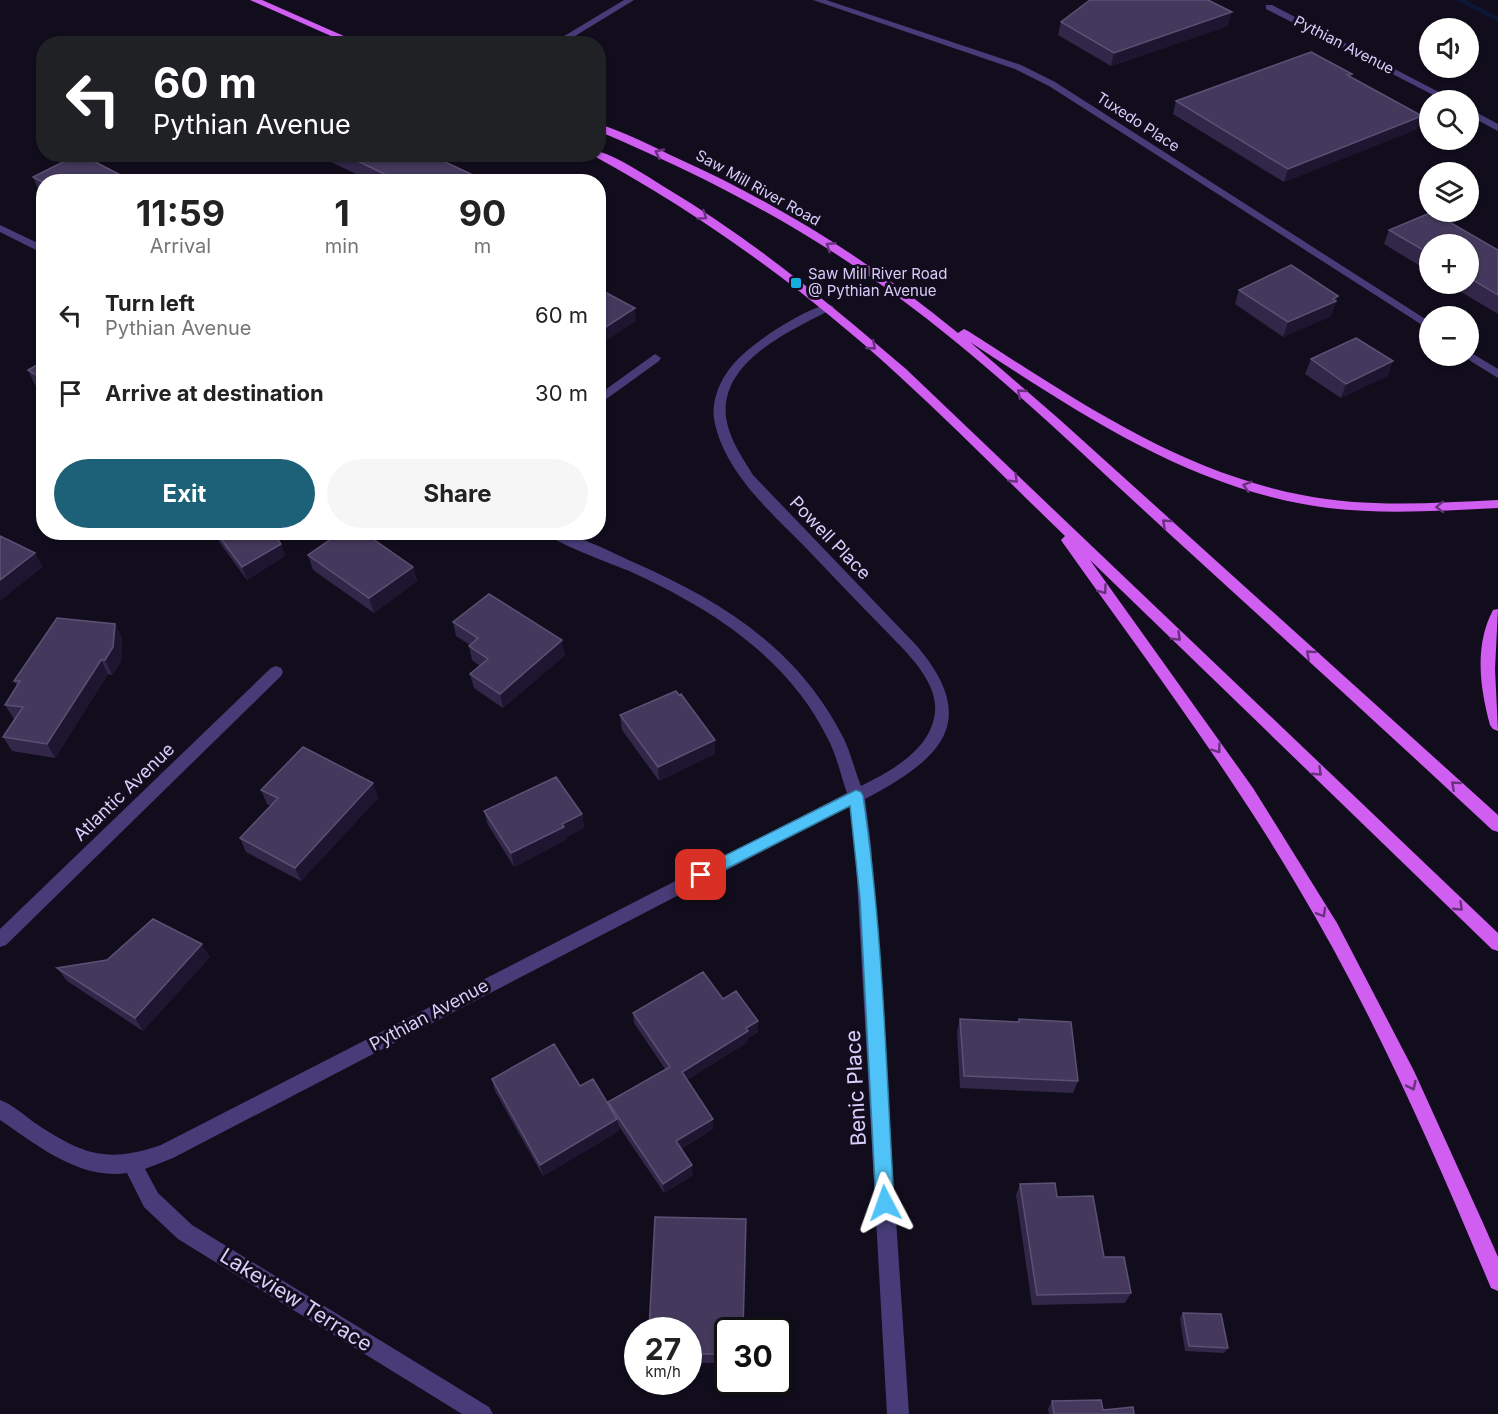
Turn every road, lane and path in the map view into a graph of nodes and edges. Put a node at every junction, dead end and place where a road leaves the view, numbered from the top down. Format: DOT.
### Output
graph roads {
  1 [pos="254,0"];
  2 [pos="630,0"];
  3 [pos="817,0"];
  4 [pos="1269,7"];
  5 [pos="339,36"];
  6 [pos="569,36"];
  7 [pos="1430,90"];
  8 [pos="1479,118"];
  9 [pos="1498,129"];
  10 [pos="606,130"];
  11 [pos="606,159"];
  12 [pos="0,228"];
  13 [pos="36,247"];
  14 [pos="896,290"];
  15 [pos="828,308"];
  16 [pos="1419,320"];
  17 [pos="655,358"];
  18 [pos="1479,361"];
  19 [pos="1498,374"];
  20 [pos="606,396"];
  21 [pos="1498,504"];
  22 [pos="1045,508"];
  23 [pos="569,540"];
  24 [pos="1498,614"];
  25 [pos="276,672"];
  26 [pos="1498,724"];
  27 [pos="856,796"];
  28 [pos="1498,825"];
  29 [pos="0,940"];
  30 [pos="1498,944"];
  31 [pos="0,1109"];
  32 [pos="132,1163"];
  33 [pos="1498,1281"];
  34 [pos="482,1414"];
  35 [pos="898,1414"];
  1 -- 5 [label="main road"];
  2 -- 6 [label="street"];
  3 -- 16 [label="street, Tuxedo Place"];
  4 -- 7 [label="street, Pythian Avenue"];
  8 -- 9 [label="street"];
  14 -- 10 [label="main road, Saw Mill River Road, one-way"];
  11 -- 15 [label="main road, one-way"];
  12 -- 13 [label="street"];
  21 -- 14 [label="main road, one-way"];
  28 -- 14 [label="main road, one-way"];
  15 -- 22 [label="main road, one-way"];
  15 -- 27 [label="street, Powell Place"];
  17 -- 20 [label="street"];
  18 -- 19 [label="street"];
  22 -- 30 [label="main road, one-way"];
  22 -- 33 [label="main road, one-way"];
  23 -- 27 [label="street, Benic Place"];
  24 -- 26 [label="main road"];
  25 -- 29 [label="street, Atlantic Avenue"];
  27 -- 32 [label="street, Pythian Avenue"];
  27 -- 35 [label="street, Benic Place"];
  31 -- 32 [label="street, Pythian Avenue"];
  32 -- 34 [label="street, Lakeview Terrace"];
}
